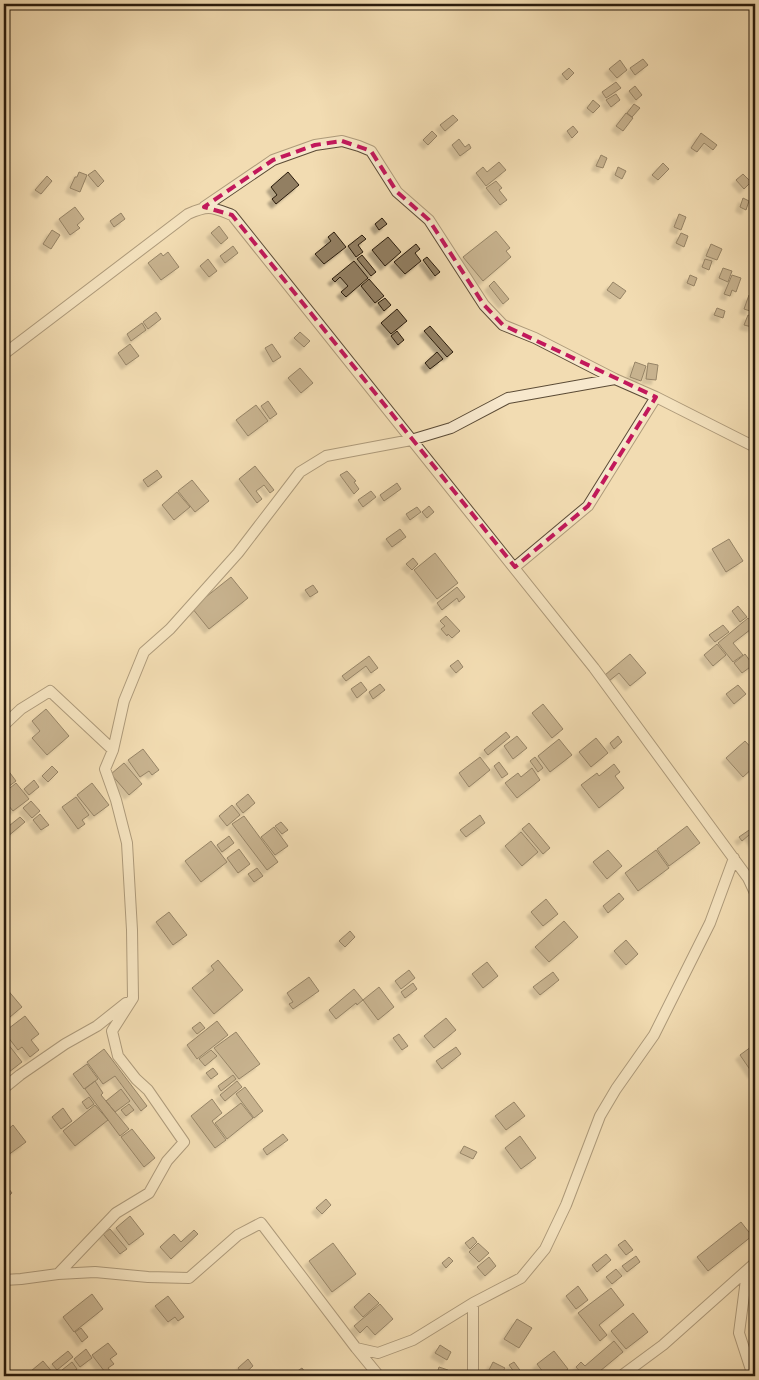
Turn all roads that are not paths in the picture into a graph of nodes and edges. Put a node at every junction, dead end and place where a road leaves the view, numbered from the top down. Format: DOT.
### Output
graph roads {
  1 [pos="204,207"];
  2 [pos="4,354"];
  3 [pos="615,380"];
  4 [pos="656,397"];
  5 [pos="411,440"];
  6 [pos="755,447"];
  7 [pos="514,567"];
  8 [pos="4,726"];
  9 [pos="114,750"];
  10 [pos="734,858"];
  11 [pos="755,894"];
  12 [pos="133,998"];
  13 [pos="4,1088"];
  14 [pos="755,1264"];
  15 [pos="747,1272"];
  16 [pos="58,1274"];
  17 [pos="4,1280"];
  18 [pos="472,1303"];
  19 [pos="356,1348"];
  20 [pos="379,1376"];
  21 [pos="473,1376"];
  22 [pos="621,1376"];
  23 [pos="753,1376"];
  1 -- 2 [label="street"];
  1 -- 3 [label="street"];
  1 -- 5 [label="street"];
  3 -- 4 [label="street"];
  3 -- 5 [label="street"];
  4 -- 6 [label="street"];
  4 -- 7 [label="street"];
  5 -- 7 [label="street"];
  5 -- 9 [label="street"];
  7 -- 10 [label="street"];
  8 -- 9 [label="street"];
  9 -- 12 [label="street"];
  10 -- 11 [label="street"];
  10 -- 18 [label="street"];
  12 -- 13 [label="street"];
  12 -- 16 [label="street"];
  14 -- 15 [label="street"];
  15 -- 22 [label="street"];
  15 -- 23 [label="street"];
  16 -- 17 [label="street"];
  16 -- 19 [label="street"];
  18 -- 19 [label="street"];
  18 -- 21 [label="street"];
  19 -- 20 [label="street"];
}
